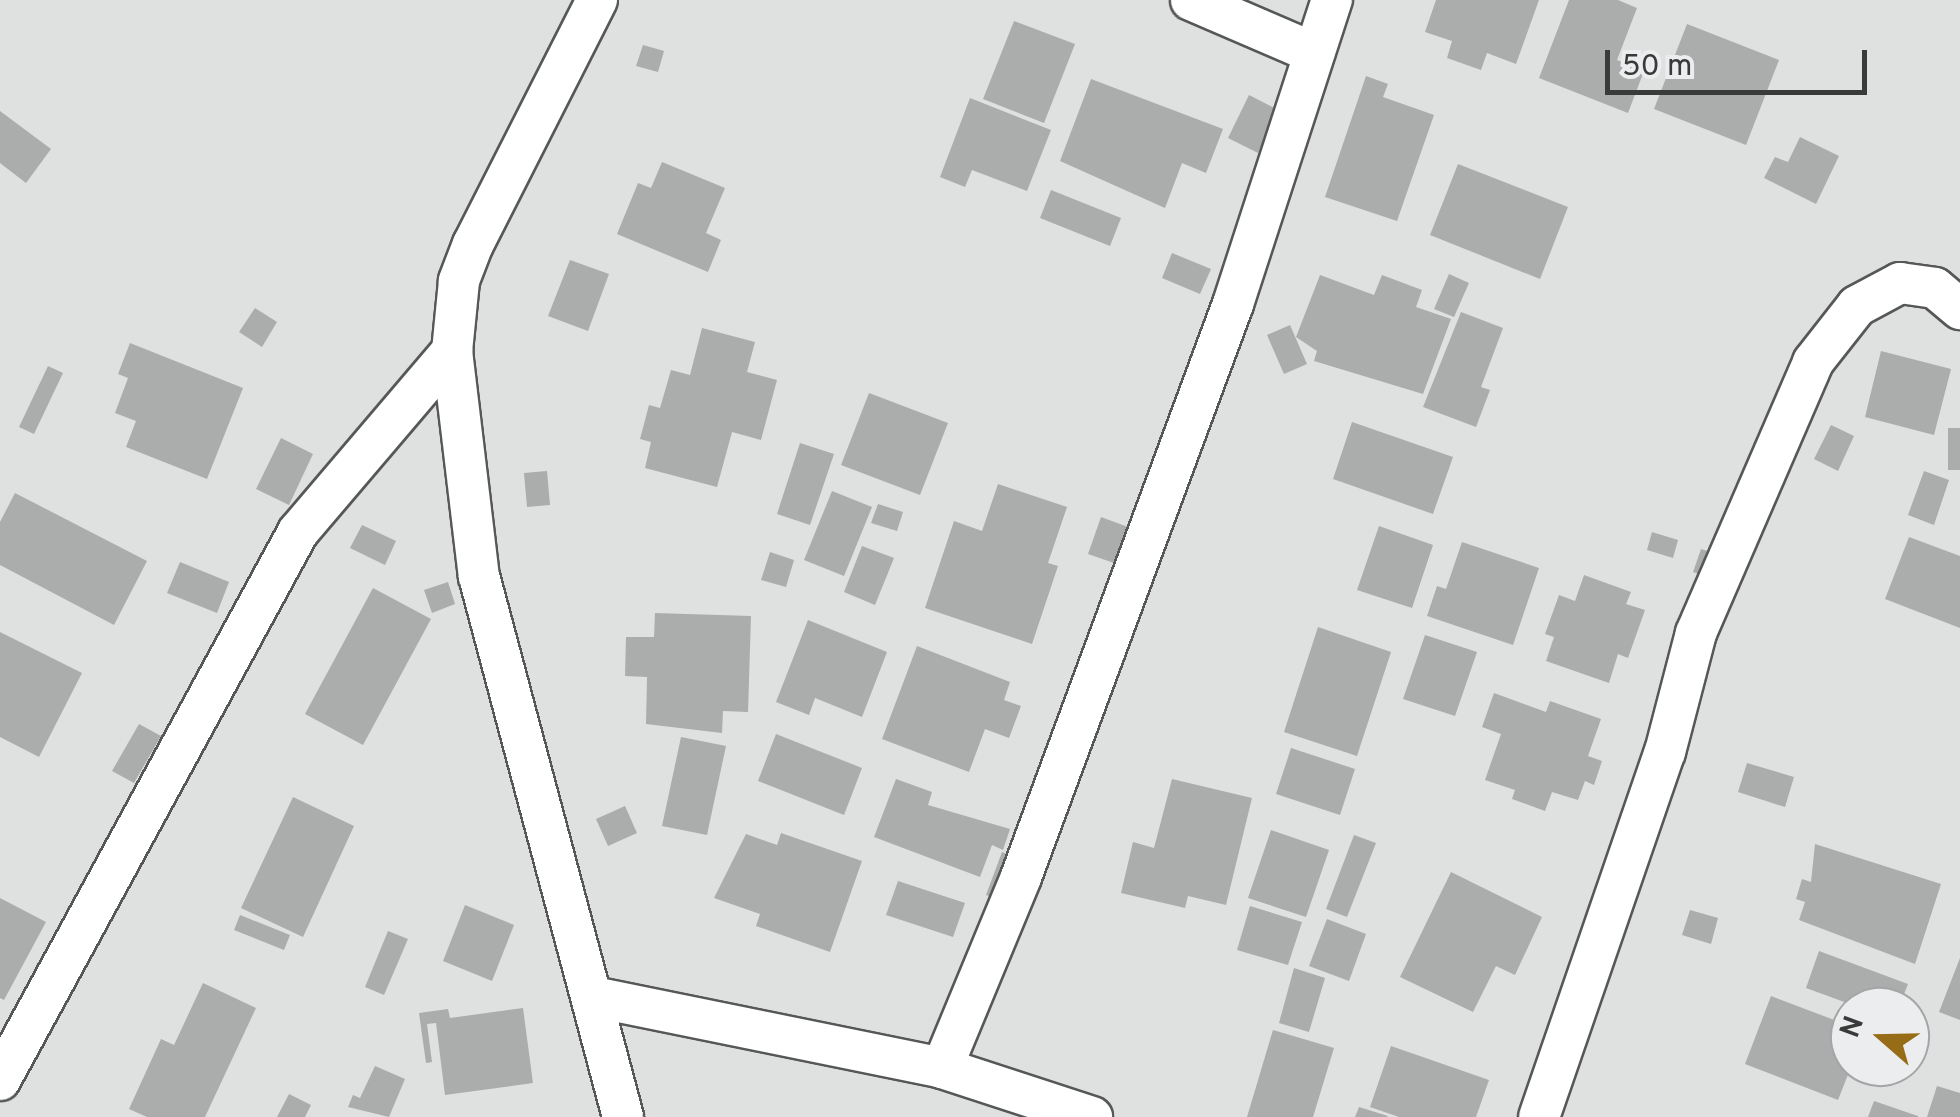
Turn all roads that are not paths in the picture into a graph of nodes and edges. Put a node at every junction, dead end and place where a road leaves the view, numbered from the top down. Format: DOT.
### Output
graph roads {
  1 [pos="598,0"];
  2 [pos="1191,0"];
  3 [pos="1332,0"];
  4 [pos="1314,53"];
  5 [pos="1960,309"];
  6 [pos="452,350"];
  7 [pos="594,997"];
  8 [pos="942,1068"];
  9 [pos="0,1080"];
  10 [pos="624,1117"];
  11 [pos="1092,1117"];
  12 [pos="1539,1117"];
  1 -- 6 [label="street"];
  2 -- 4 [label="street"];
  3 -- 4 [label="street"];
  4 -- 8 [label="street"];
  5 -- 12 [label="street"];
  6 -- 7 [label="street"];
  6 -- 9 [label="street"];
  7 -- 8 [label="street"];
  7 -- 10 [label="street"];
  8 -- 11 [label="street"];
}
